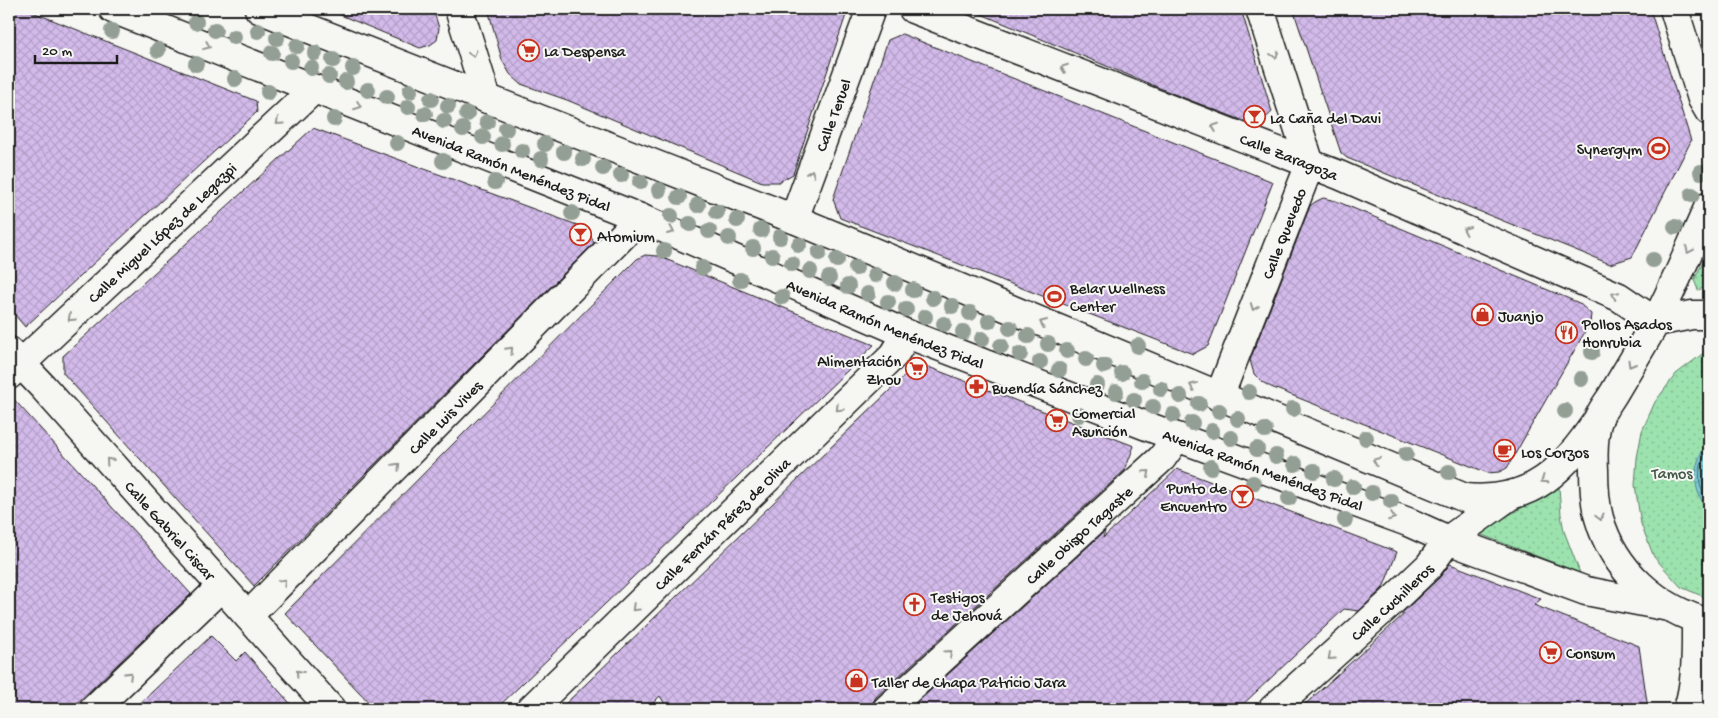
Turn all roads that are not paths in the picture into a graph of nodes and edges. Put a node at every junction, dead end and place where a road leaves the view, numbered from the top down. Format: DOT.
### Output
graph roads {
  1 [pos="113,9"];
  2 [pos="260,9"];
  3 [pos="459,9"];
  4 [pos="871,9"];
  5 [pos="913,9"];
  6 [pos="1260,9"];
  7 [pos="1674,9"];
  8 [pos="314,89"];
  9 [pos="487,100"];
  10 [pos="1709,111"];
  11 [pos="1310,164"];
  12 [pos="1709,206"];
  13 [pos="640,218"];
  14 [pos="794,219"];
  15 [pos="1709,315"];
  16 [pos="1656,322"];
  17 [pos="907,334"];
  18 [pos="13,363"];
  19 [pos="1219,397"];
  20 [pos="1599,418"];
  21 [pos="1177,437"];
  22 [pos="1510,496"];
  23 [pos="1448,540"];
  24 [pos="221,587"];
  25 [pos="1669,607"];
  26 [pos="248,616"];
  27 [pos="1703,622"];
  28 [pos="94,709"];
  29 [pos="331,709"];
  30 [pos="531,709"];
  31 [pos="887,709"];
  32 [pos="1273,709"];
  33 [pos="1688,709"];
  1 -- 8 [label="street, Avenida Ramón Menéndez Pidal, one-way"];
  2 -- 9 [label="street"];
  3 -- 9 [label="street, one-way"];
  14 -- 4 [label="street, Calle Teruel, one-way"];
  11 -- 5 [label="street, Calle Zaragoza, one-way"];
  6 -- 11 [label="street, one-way"];
  7 -- 10 [label="street"];
  8 -- 13 [label="street, Avenida Ramón Menéndez Pidal, one-way"];
  8 -- 18 [label="street, Calle Miguel López de Legazpi, one-way"];
  9 -- 14 [label="street"];
  16 -- 11 [label="street, Calle Zaragoza, one-way"];
  11 -- 19 [label="street, Calle Quevedo, one-way"];
  12 -- 16 [label="street, one-way"];
  13 -- 17 [label="street, Avenida Ramón Menéndez Pidal, one-way"];
  26 -- 13 [label="street, Calle Luis Vives, one-way"];
  19 -- 14 [label="street, one-way"];
  15 -- 16 [label="street"];
  16 -- 20 [label="street, one-way"];
  17 -- 21 [label="street, Avenida Ramón Menéndez Pidal"];
  17 -- 30 [label="street, Calle Fernán Pérez de Oliva, one-way"];
  24 -- 18 [label="street, Calle Gabriel Ciscar, one-way"];
  22 -- 19 [label="street, one-way"];
  20 -- 22 [label="street, one-way"];
  20 -- 25 [label="street, one-way"];
  21 -- 23 [label="street, Avenida Ramón Menéndez Pidal, one-way"];
  31 -- 21 [label="street, Calle Obispo Tagaste, one-way"];
  22 -- 23 [label="street, Calle Cuchilleros"];
  23 -- 25 [label="street, Avenida Ramón Menéndez Pidal"];
  23 -- 32 [label="street, Calle Cuchilleros, one-way"];
  24 -- 26 [label="street, Calle Gabriel Ciscar"];
  28 -- 24 [label="street, one-way"];
  25 -- 27 [label="street"];
  29 -- 26 [label="street, Calle Gabriel Ciscar, one-way"];
  27 -- 33 [label="street"];
}
